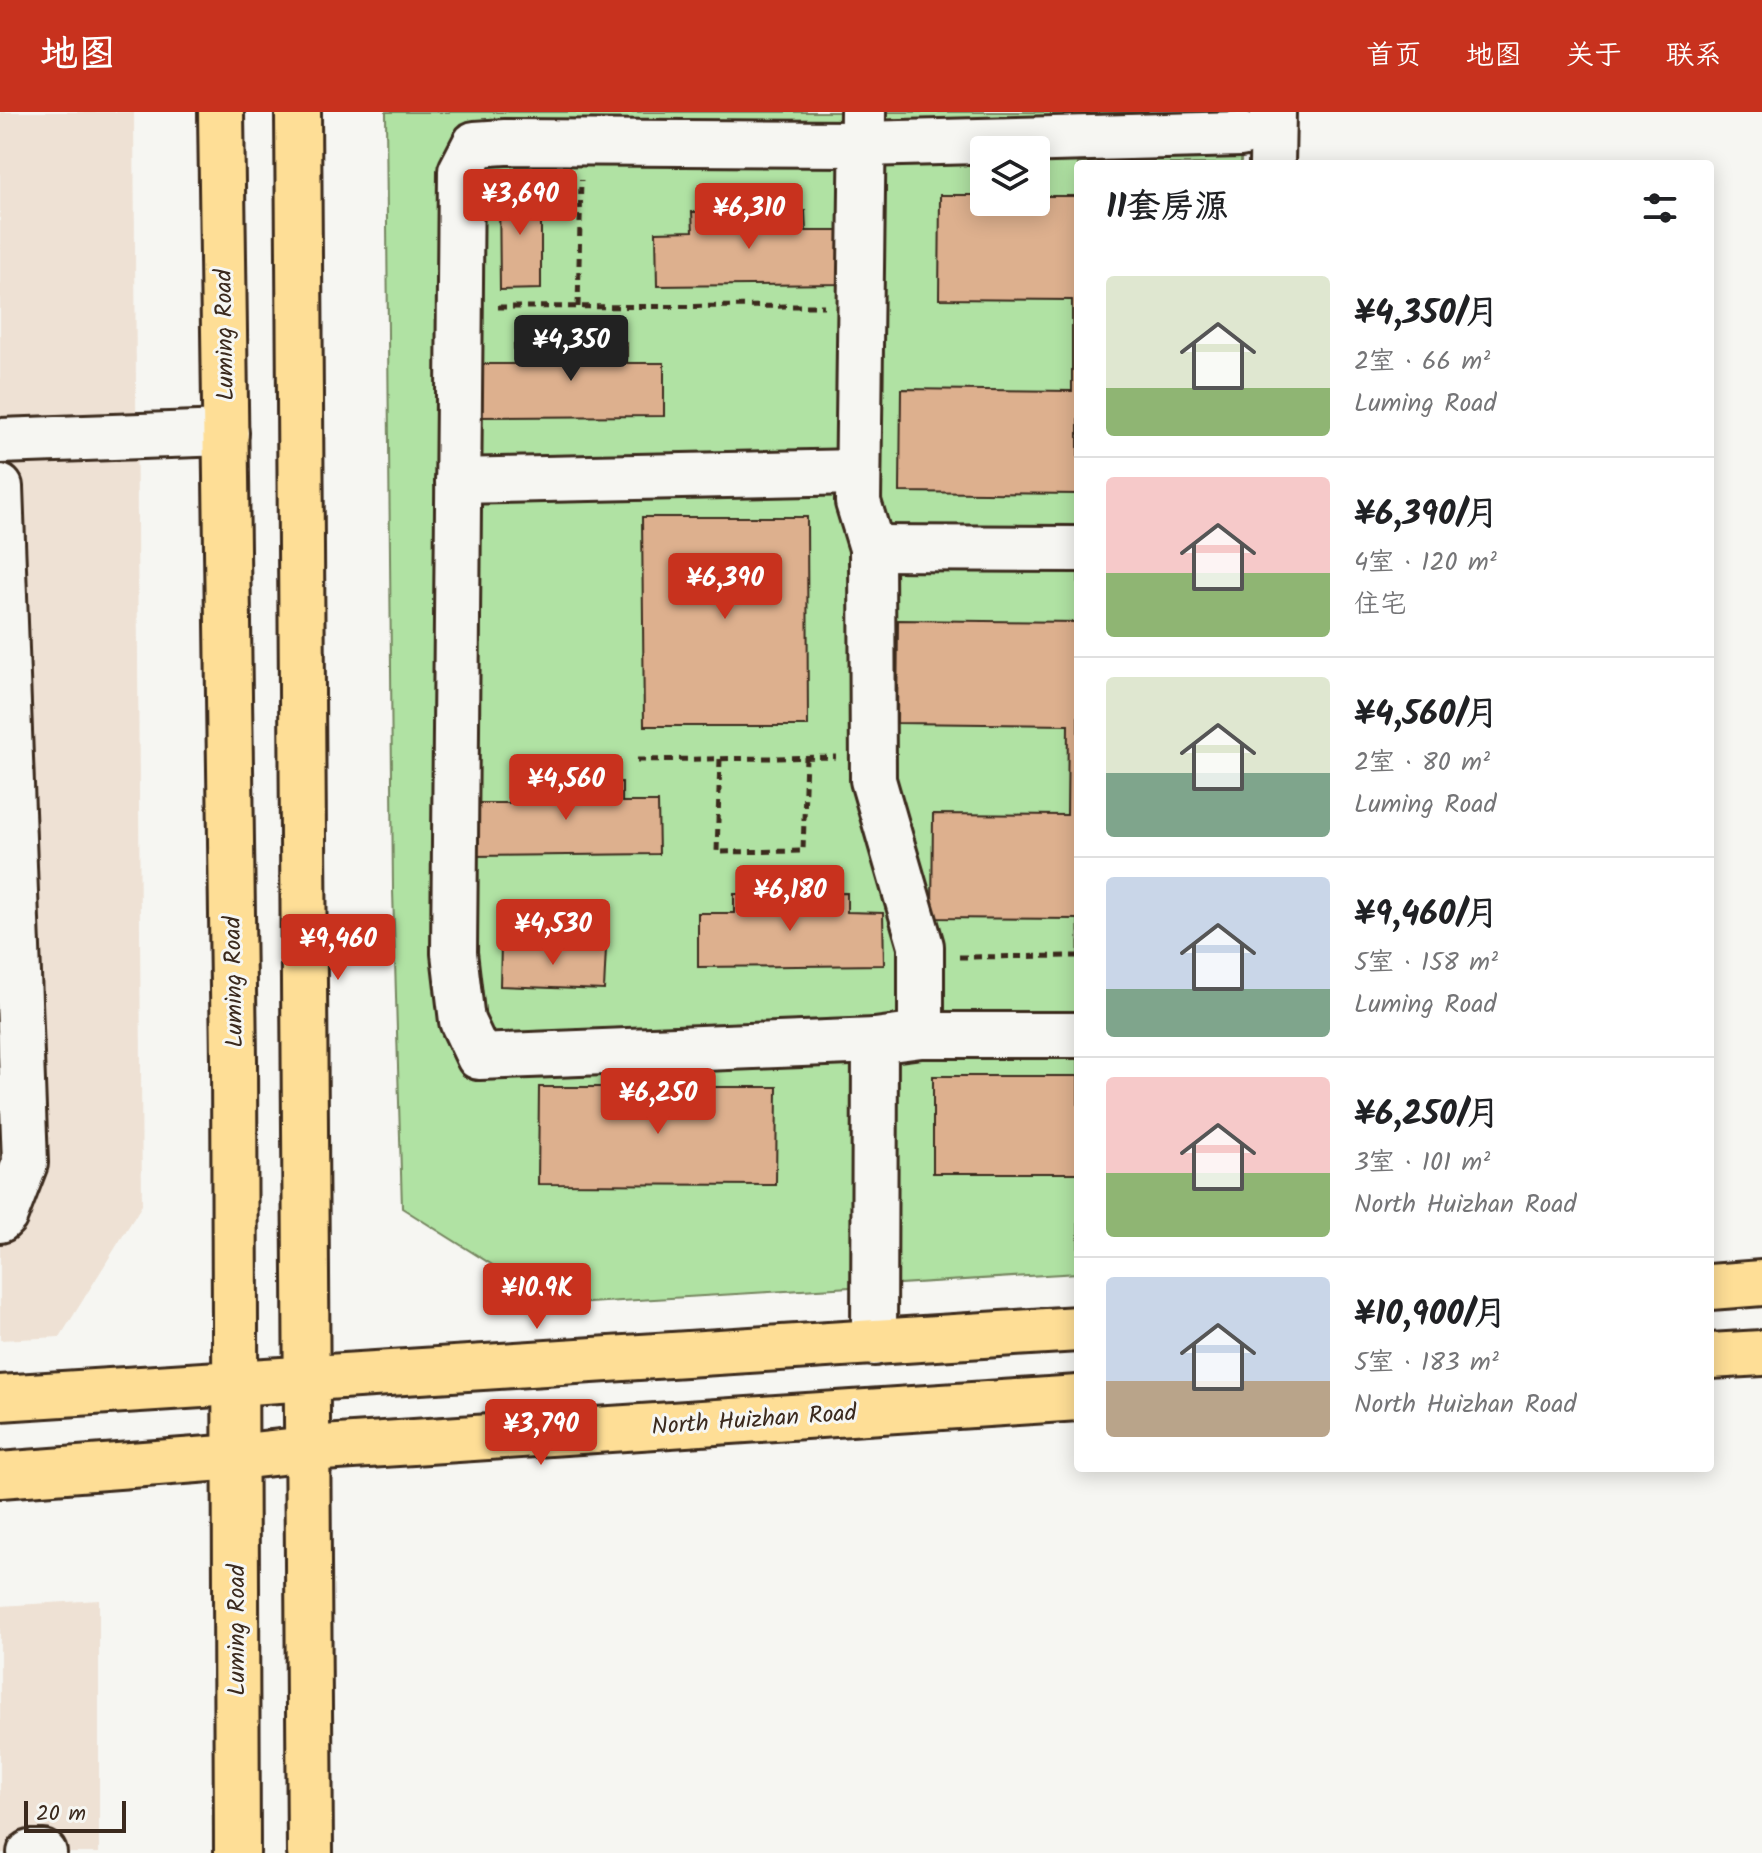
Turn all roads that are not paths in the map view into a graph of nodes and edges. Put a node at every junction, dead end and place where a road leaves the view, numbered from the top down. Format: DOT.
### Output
graph roads {
  1 [pos="221,112"];
  2 [pos="298,112"];
  3 [pos="1257,123"];
  4 [pos="863,128"];
  5 [pos="1271,160"];
  6 [pos="226,433"];
  7 [pos="0,441"];
  8 [pos="858,472"];
  9 [pos="458,481"];
  10 [pos="0,487"];
  11 [pos="872,548"];
  12 [pos="1074,549"];
  13 [pos="921,1035"];
  14 [pos="1074,1035"];
  15 [pos="875,1041"];
  16 [pos="0,1220"];
  17 [pos="1762,1283"];
  18 [pos="1714,1287"];
  19 [pos="1074,1329"];
  20 [pos="874,1343"];
  21 [pos="1762,1353"];
  22 [pos="1714,1356"];
  23 [pos="307,1380"];
  24 [pos="236,1382"];
  25 [pos="0,1398"];
  26 [pos="1074,1398"];
  27 [pos="308,1449"];
  28 [pos="236,1457"];
  29 [pos="0,1475"];
  30 [pos="30,1853"];
  31 [pos="44,1853"];
  32 [pos="237,1853"];
  33 [pos="310,1853"];
  1 -- 6 [label="main road, Luming Road"];
  2 -- 23 [label="main road"];
  3 -- 4 [label="street"];
  3 -- 5 [label="street"];
  4 -- 8 [label="street"];
  4 -- 9 [label="street"];
  6 -- 7 [label="street"];
  6 -- 24 [label="main road, Luming Road"];
  8 -- 9 [label="street"];
  8 -- 11 [label="street"];
  9 -- 15 [label="street"];
  10 -- 16 [label="street"];
  11 -- 12 [label="street"];
  11 -- 13 [label="street"];
  13 -- 14 [label="street"];
  13 -- 15 [label="street"];
  15 -- 20 [label="street"];
  17 -- 18 [label="main road"];
  19 -- 20 [label="main road"];
  20 -- 23 [label="main road"];
  21 -- 22 [label="main road"];
  23 -- 24 [label="main road"];
  23 -- 27 [label="main road"];
  24 -- 25 [label="main road"];
  24 -- 28 [label="main road, Luming Road"];
  26 -- 27 [label="main road, North Huizhan Road"];
  27 -- 28 [label="main road, North Huizhan Road"];
  27 -- 33 [label="main road"];
  28 -- 29 [label="main road, North Huizhan Road"];
  28 -- 32 [label="main road, Luming Road"];
  30 -- 31 [label="street"];
}
